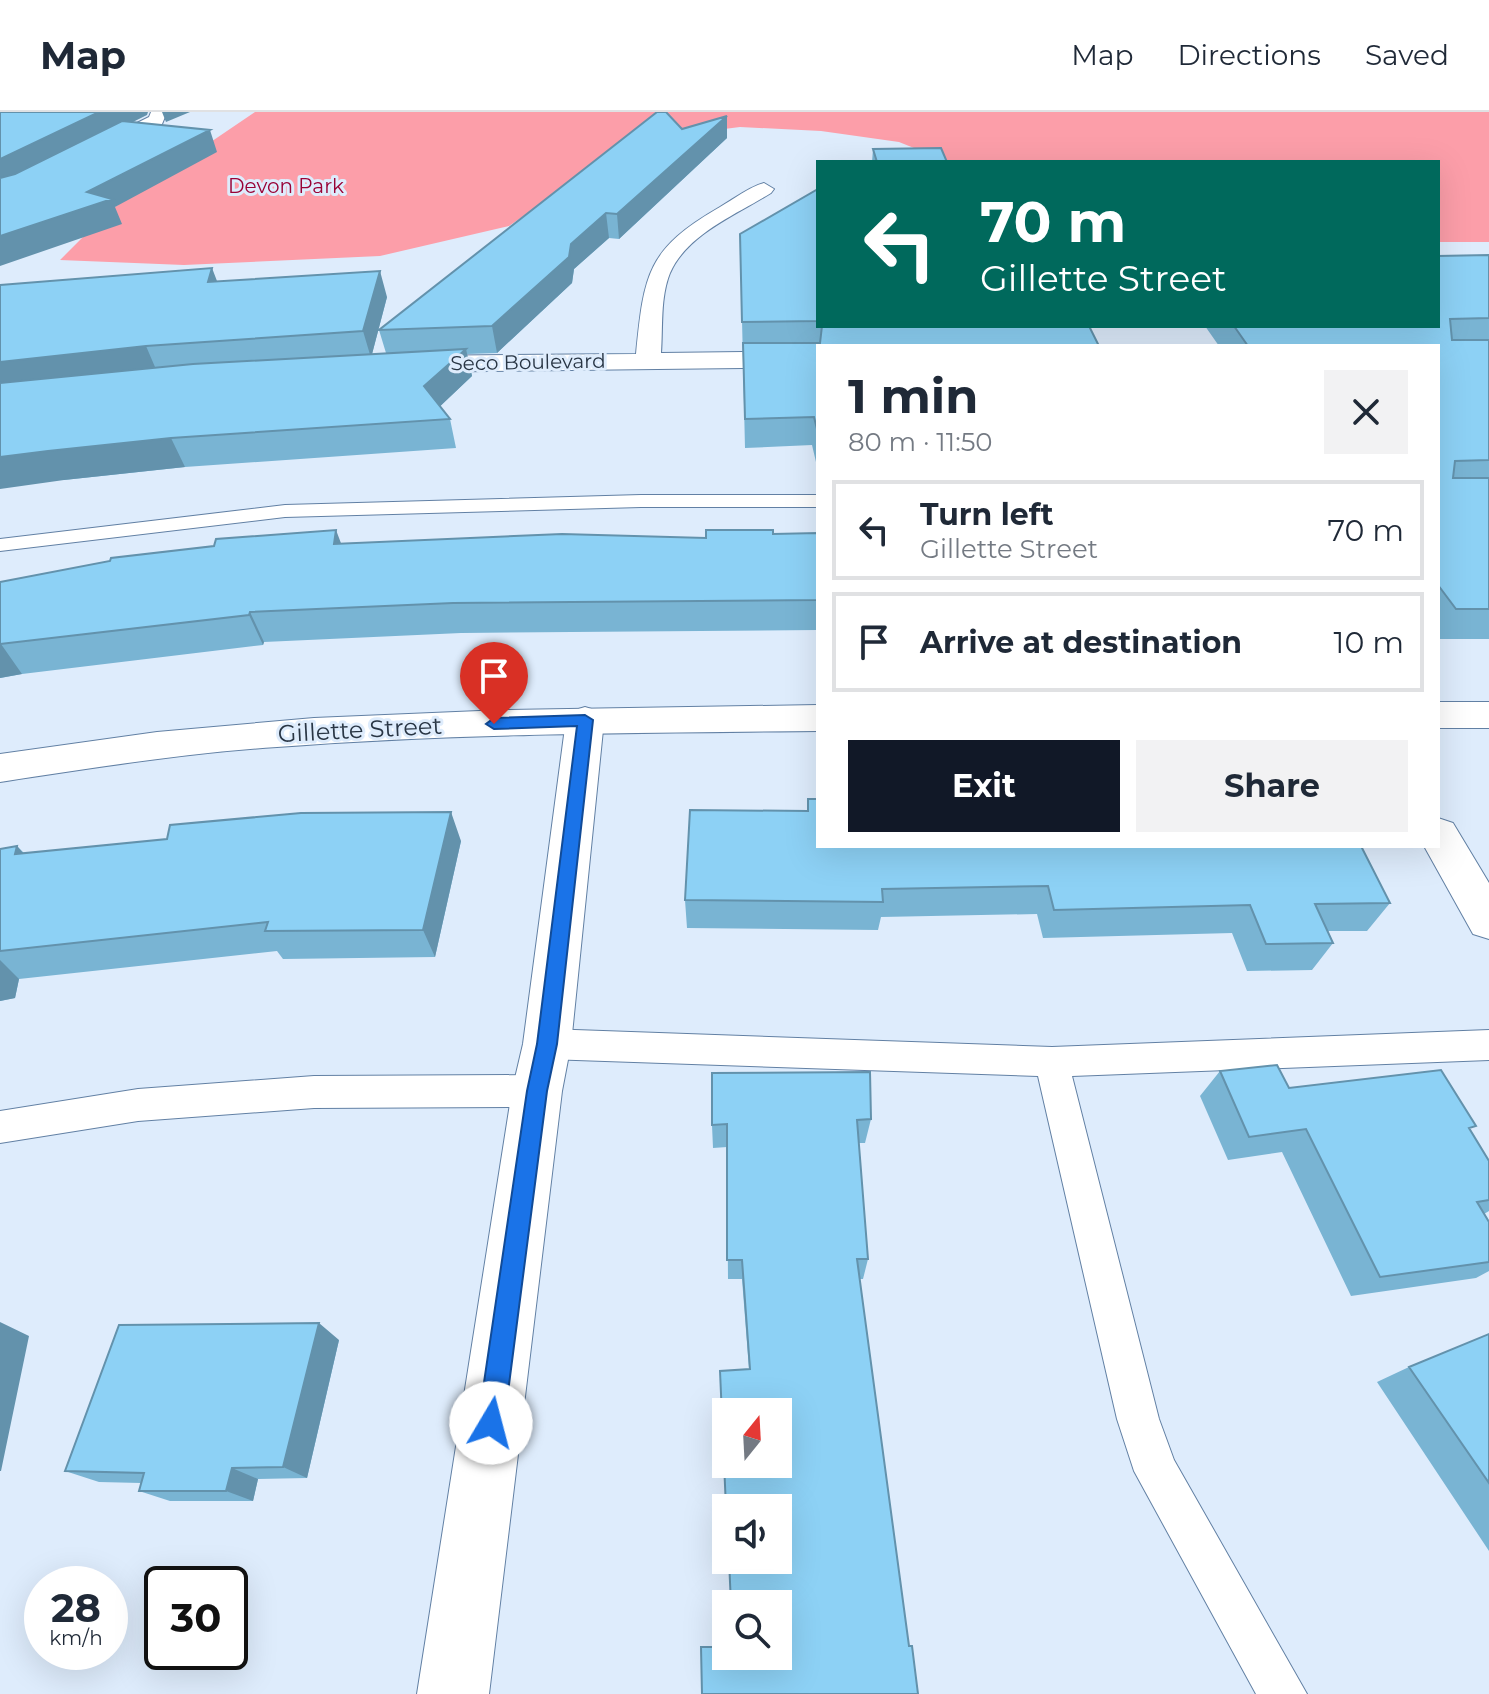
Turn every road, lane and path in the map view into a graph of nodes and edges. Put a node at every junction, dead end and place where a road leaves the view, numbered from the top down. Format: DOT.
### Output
graph roads {
  1 [pos="159,112"];
  2 [pos="764,189"];
  3 [pos="0,197"];
  4 [pos="816,359"];
  5 [pos="648,360"];
  6 [pos="376,366"];
  7 [pos="816,501"];
  8 [pos="0,545"];
  9 [pos="1440,715"];
  10 [pos="1489,715"];
  11 [pos="816,718"];
  12 [pos="585,720"];
  13 [pos="0,768"];
  14 [pos="1440,837"];
  15 [pos="1489,921"];
  16 [pos="1489,1045"];
  17 [pos="1052,1062"];
  18 [pos="542,1068"];
  19 [pos="0,1127"];
  20 [pos="453,1694"];
  21 [pos="1283,1694"];
  1 -- 3 [label="street"];
  2 -- 5 [label="street"];
  4 -- 5 [label="street, Seco Boulevard"];
  5 -- 6 [label="street, Seco Boulevard"];
  7 -- 8 [label="lane"];
  9 -- 10 [label="street"];
  11 -- 12 [label="street, Gillette Street"];
  12 -- 13 [label="street, Gillette Street"];
  12 -- 18 [label="street"];
  14 -- 15 [label="street"];
  16 -- 17 [label="lane"];
  17 -- 18 [label="lane"];
  17 -- 21 [label="lane"];
  18 -- 19 [label="lane"];
  18 -- 20 [label="street"];
}
